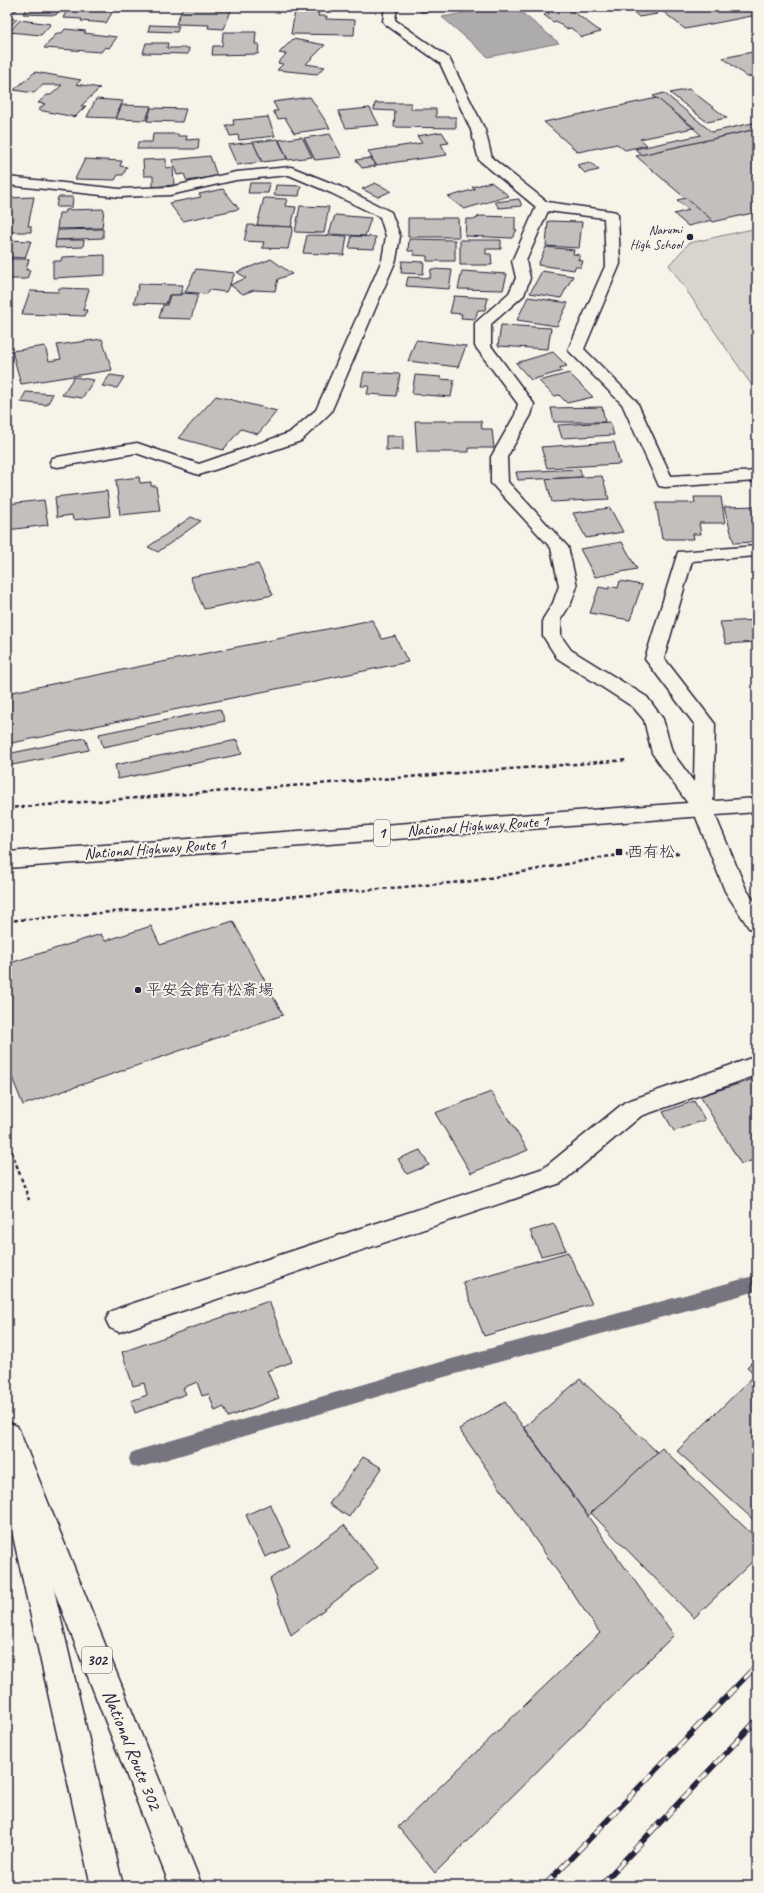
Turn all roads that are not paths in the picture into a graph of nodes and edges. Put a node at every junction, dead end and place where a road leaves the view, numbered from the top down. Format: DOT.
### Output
graph roads {
  1 [pos="391,7"];
  2 [pos="7,181"];
  3 [pos="543,206"];
  4 [pos="58,462"];
  5 [pos="757,476"];
  6 [pos="757,551"];
  7 [pos="757,805"];
  8 [pos="704,810"];
  9 [pos="7,860"];
  10 [pos="757,922"];
  11 [pos="757,1065"];
  12 [pos="119,1320"];
  13 [pos="7,1435"];
  14 [pos="7,1448"];
  15 [pos="107,1886"];
  16 [pos="186,1886"];
  1 -- 3 [label="main road"];
  2 -- 4 [label="main road"];
  3 -- 5 [label="main road"];
  3 -- 8 [label="main road"];
  6 -- 8 [label="main road"];
  7 -- 8 [label="main road, National Highway Route 1 / 1"];
  8 -- 9 [label="main road, National Highway Route 1 / 1"];
  8 -- 10 [label="main road"];
  11 -- 12 [label="main road"];
  13 -- 16 [label="main road, National Route 302 / 302"];
  14 -- 15 [label="main road"];
}
